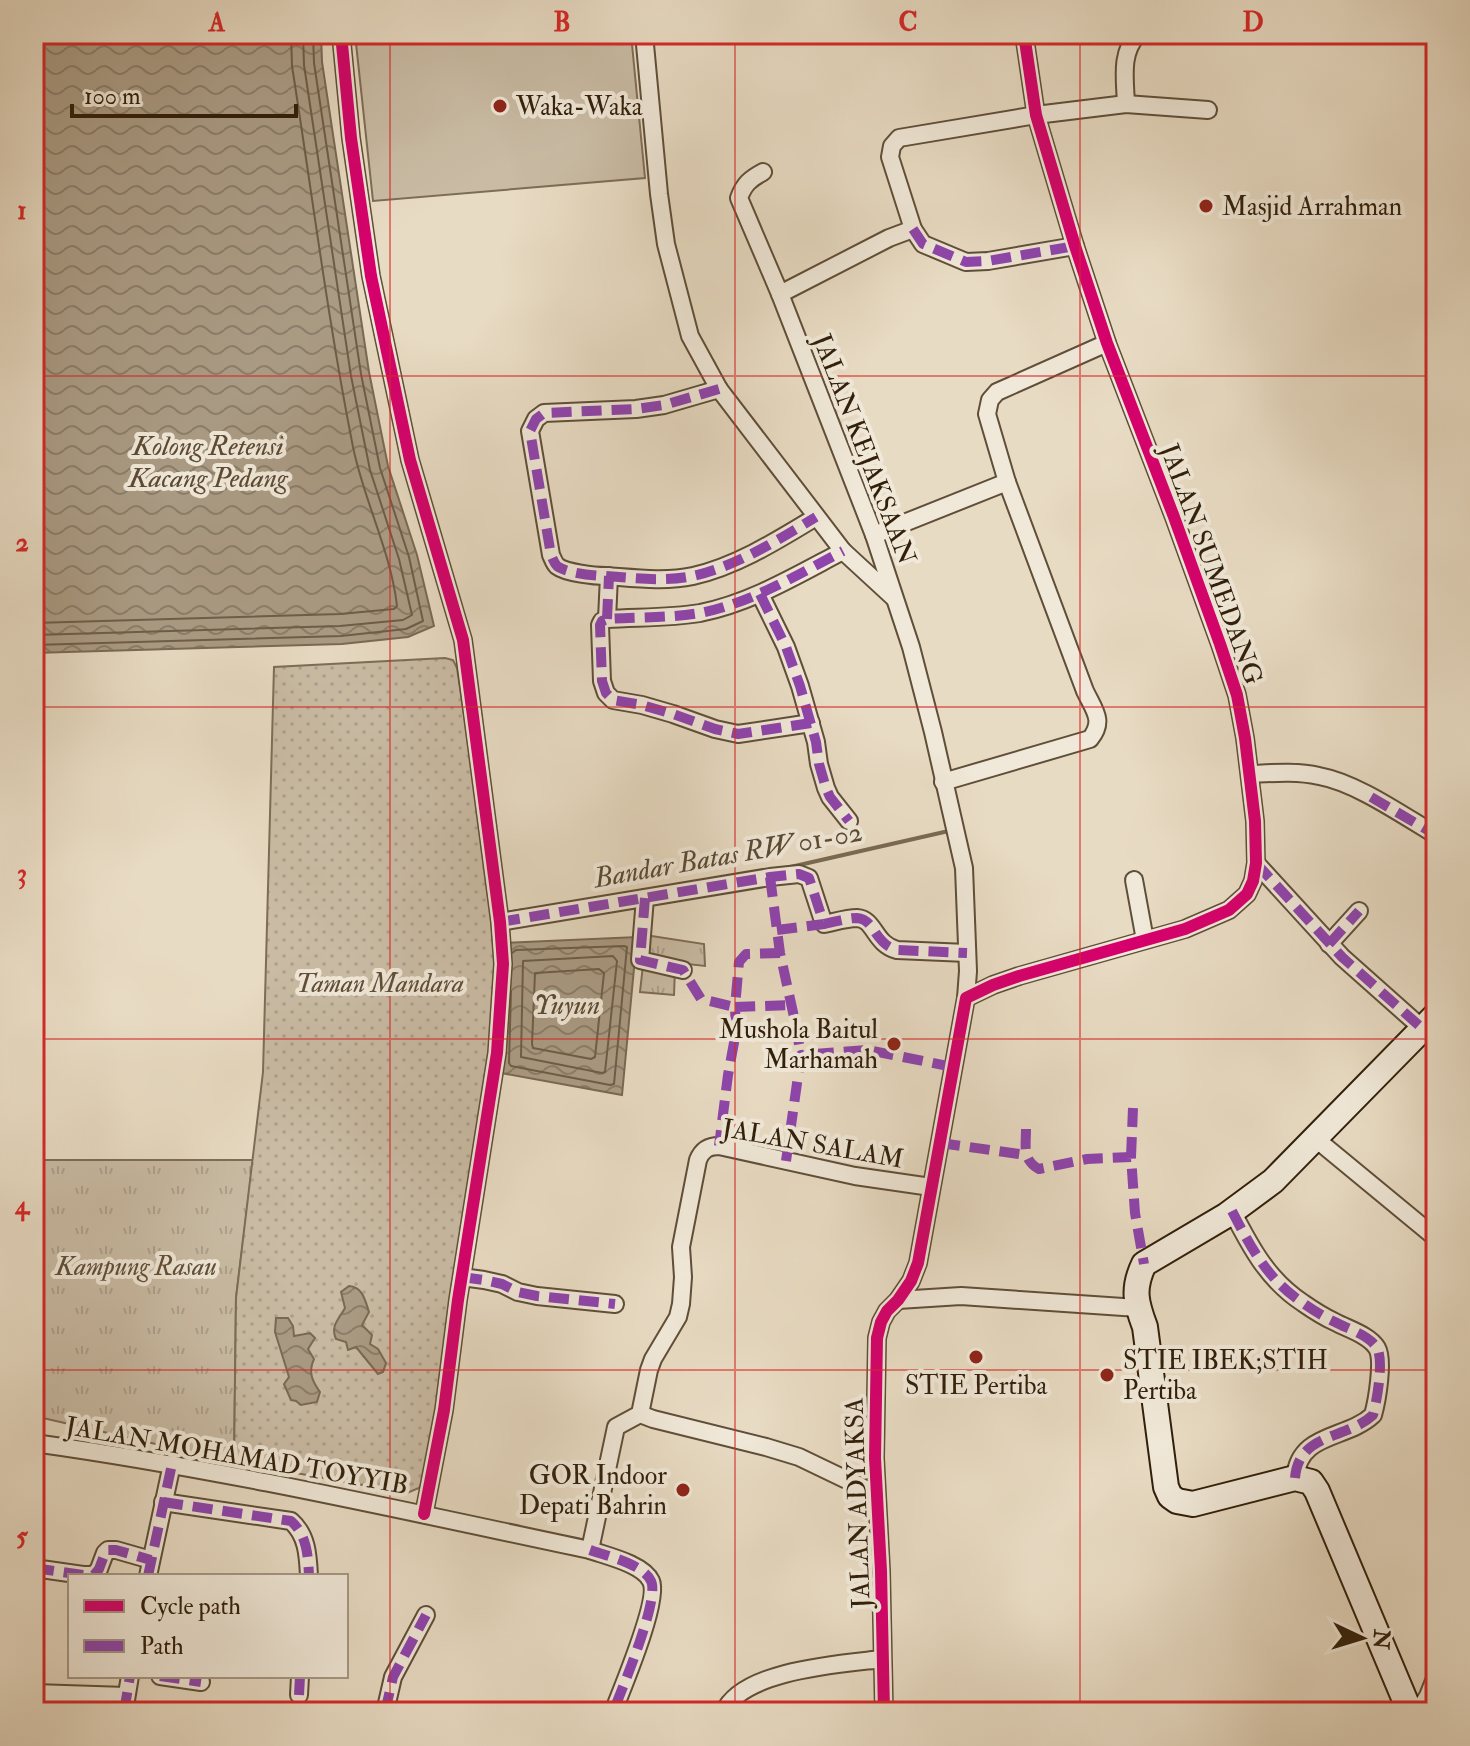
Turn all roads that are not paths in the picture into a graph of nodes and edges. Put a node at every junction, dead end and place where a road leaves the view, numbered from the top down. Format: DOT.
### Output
graph roads {
  1 [pos="341,34"];
  2 [pos="644,34"];
  3 [pos="1024,34"];
  4 [pos="1138,34"];
  5 [pos="1126,104"];
  6 [pos="1208,110"];
  7 [pos="1036,115"];
  8 [pos="763,172"];
  9 [pos="913,229"];
  10 [pos="1075,246"];
  11 [pos="780,294"];
  12 [pos="1107,343"];
  13 [pos="719,389"];
  14 [pos="1007,482"];
  15 [pos="816,517"];
  16 [pos="874,535"];
  17 [pos="843,551"];
  18 [pos="609,576"];
  19 [pos="760,594"];
  20 [pos="896,600"];
  21 [pos="607,619"];
  22 [pos="811,723"];
  23 [pos="1251,774"];
  24 [pos="943,782"];
  25 [pos="849,821"];
  26 [pos="1436,835"];
  27 [pos="1256,863"];
  28 [pos="1134,880"];
  29 [pos="645,898"];
  30 [pos="1359,911"];
  31 [pos="500,922"];
  32 [pos="1145,940"];
  33 [pos="1329,944"];
  34 [pos="967,953"];
  35 [pos="683,970"];
  36 [pos="966,998"];
  37 [pos="1430,1022"];
  38 [pos="1316,1139"];
  39 [pos="931,1187"];
  40 [pos="1232,1211"];
  41 [pos="1436,1238"];
  42 [pos="462,1277"];
  43 [pos="898,1300"];
  44 [pos="1137,1302"];
  45 [pos="615,1304"];
  46 [pos="640,1414"];
  47 [pos="34,1443"];
  48 [pos="172,1464"];
  49 [pos="1295,1478"];
  50 [pos="876,1494"];
  51 [pos="163,1502"];
  52 [pos="424,1514"];
  53 [pos="590,1550"];
  54 [pos="34,1568"];
  55 [pos="149,1568"];
  56 [pos="76,1574"];
  57 [pos="95,1574"];
  58 [pos="309,1574"];
  59 [pos="426,1615"];
  60 [pos="882,1659"];
  61 [pos="130,1678"];
  62 [pos="174,1678"];
  63 [pos="300,1678"];
  64 [pos="201,1682"];
  65 [pos="1435,1683"];
  66 [pos="34,1693"];
  67 [pos="299,1695"];
  68 [pos="125,1704"];
  69 [pos="385,1712"];
  70 [pos="613,1712"];
  71 [pos="724,1712"];
  72 [pos="884,1712"];
  73 [pos="1410,1712"];
  74 [pos="1418,1712"];
  1 -- 31 [label="street"];
  2 -- 13 [label="street"];
  3 -- 7 [label="street, JALAN SUMEDANG"];
  4 -- 5 [label="street"];
  5 -- 6 [label="street"];
  5 -- 7 [label="street"];
  7 -- 9 [label="street"];
  7 -- 10 [label="street, JALAN SUMEDANG"];
  8 -- 11 [label="street, JALAN KEJAKSAAN"];
  9 -- 10 [label="street"];
  9 -- 11 [label="street"];
  10 -- 12 [label="street, JALAN SUMEDANG"];
  11 -- 16 [label="street, JALAN KEJAKSAAN"];
  12 -- 14 [label="street"];
  12 -- 23 [label="street, JALAN SUMEDANG"];
  13 -- 15 [label="street"];
  13 -- 18 [label="street"];
  14 -- 16 [label="street"];
  14 -- 24 [label="street"];
  15 -- 17 [label="street"];
  15 -- 18 [label="street"];
  16 -- 20 [label="street, JALAN KEJAKSAAN"];
  17 -- 19 [label="street"];
  17 -- 20 [label="street"];
  18 -- 21 [label="street"];
  19 -- 21 [label="street"];
  19 -- 22 [label="street"];
  20 -- 24 [label="street, JALAN KEJAKSAAN"];
  21 -- 22 [label="street"];
  22 -- 25 [label="street"];
  23 -- 26 [label="street"];
  23 -- 27 [label="street, JALAN SUMEDANG"];
  24 -- 34 [label="street, JALAN KEJAKSAAN"];
  27 -- 32 [label="street, JALAN SUMEDANG"];
  27 -- 33 [label="street"];
  28 -- 32 [label="street"];
  29 -- 31 [label="street"];
  29 -- 34 [label="street"];
  29 -- 35 [label="street"];
  30 -- 33 [label="street"];
  31 -- 42 [label="street"];
  32 -- 36 [label="street, JALAN SUMEDANG"];
  33 -- 37 [label="street"];
  34 -- 36 [label="street, JALAN KEJAKSAAN"];
  36 -- 39 [label="street"];
  37 -- 38 [label="street"];
  38 -- 40 [label="street"];
  38 -- 41 [label="street"];
  39 -- 43 [label="street"];
  39 -- 46 [label="street, JALAN SALAM"];
  40 -- 44 [label="street"];
  40 -- 49 [label="street"];
  42 -- 45 [label="street"];
  42 -- 52 [label="street"];
  43 -- 44 [label="street"];
  43 -- 50 [label="street, JALAN ADYAKSA"];
  44 -- 49 [label="street"];
  46 -- 50 [label="street"];
  46 -- 53 [label="street"];
  47 -- 48 [label="street, JALAN MOHAMAD TOYYIB"];
  48 -- 51 [label="street"];
  48 -- 52 [label="street, JALAN MOHAMAD TOYYIB"];
  49 -- 73 [label="street"];
  50 -- 60 [label="street, JALAN ADYAKSA"];
  51 -- 55 [label="street"];
  51 -- 58 [label="street"];
  52 -- 53 [label="street, JALAN MOHAMAD TOYYIB"];
  53 -- 70 [label="street, JALAN MOHAMAD TOYYIB"];
  54 -- 56 [label="street"];
  55 -- 57 [label="street"];
  59 -- 69 [label="street"];
  60 -- 71 [label="street"];
  60 -- 72 [label="street, JALAN ADYAKSA"];
  61 -- 68 [label="street"];
  62 -- 64 [label="street"];
  63 -- 67 [label="street"];
  65 -- 74 [label="street"];
  66 -- 68 [label="street"];
}
